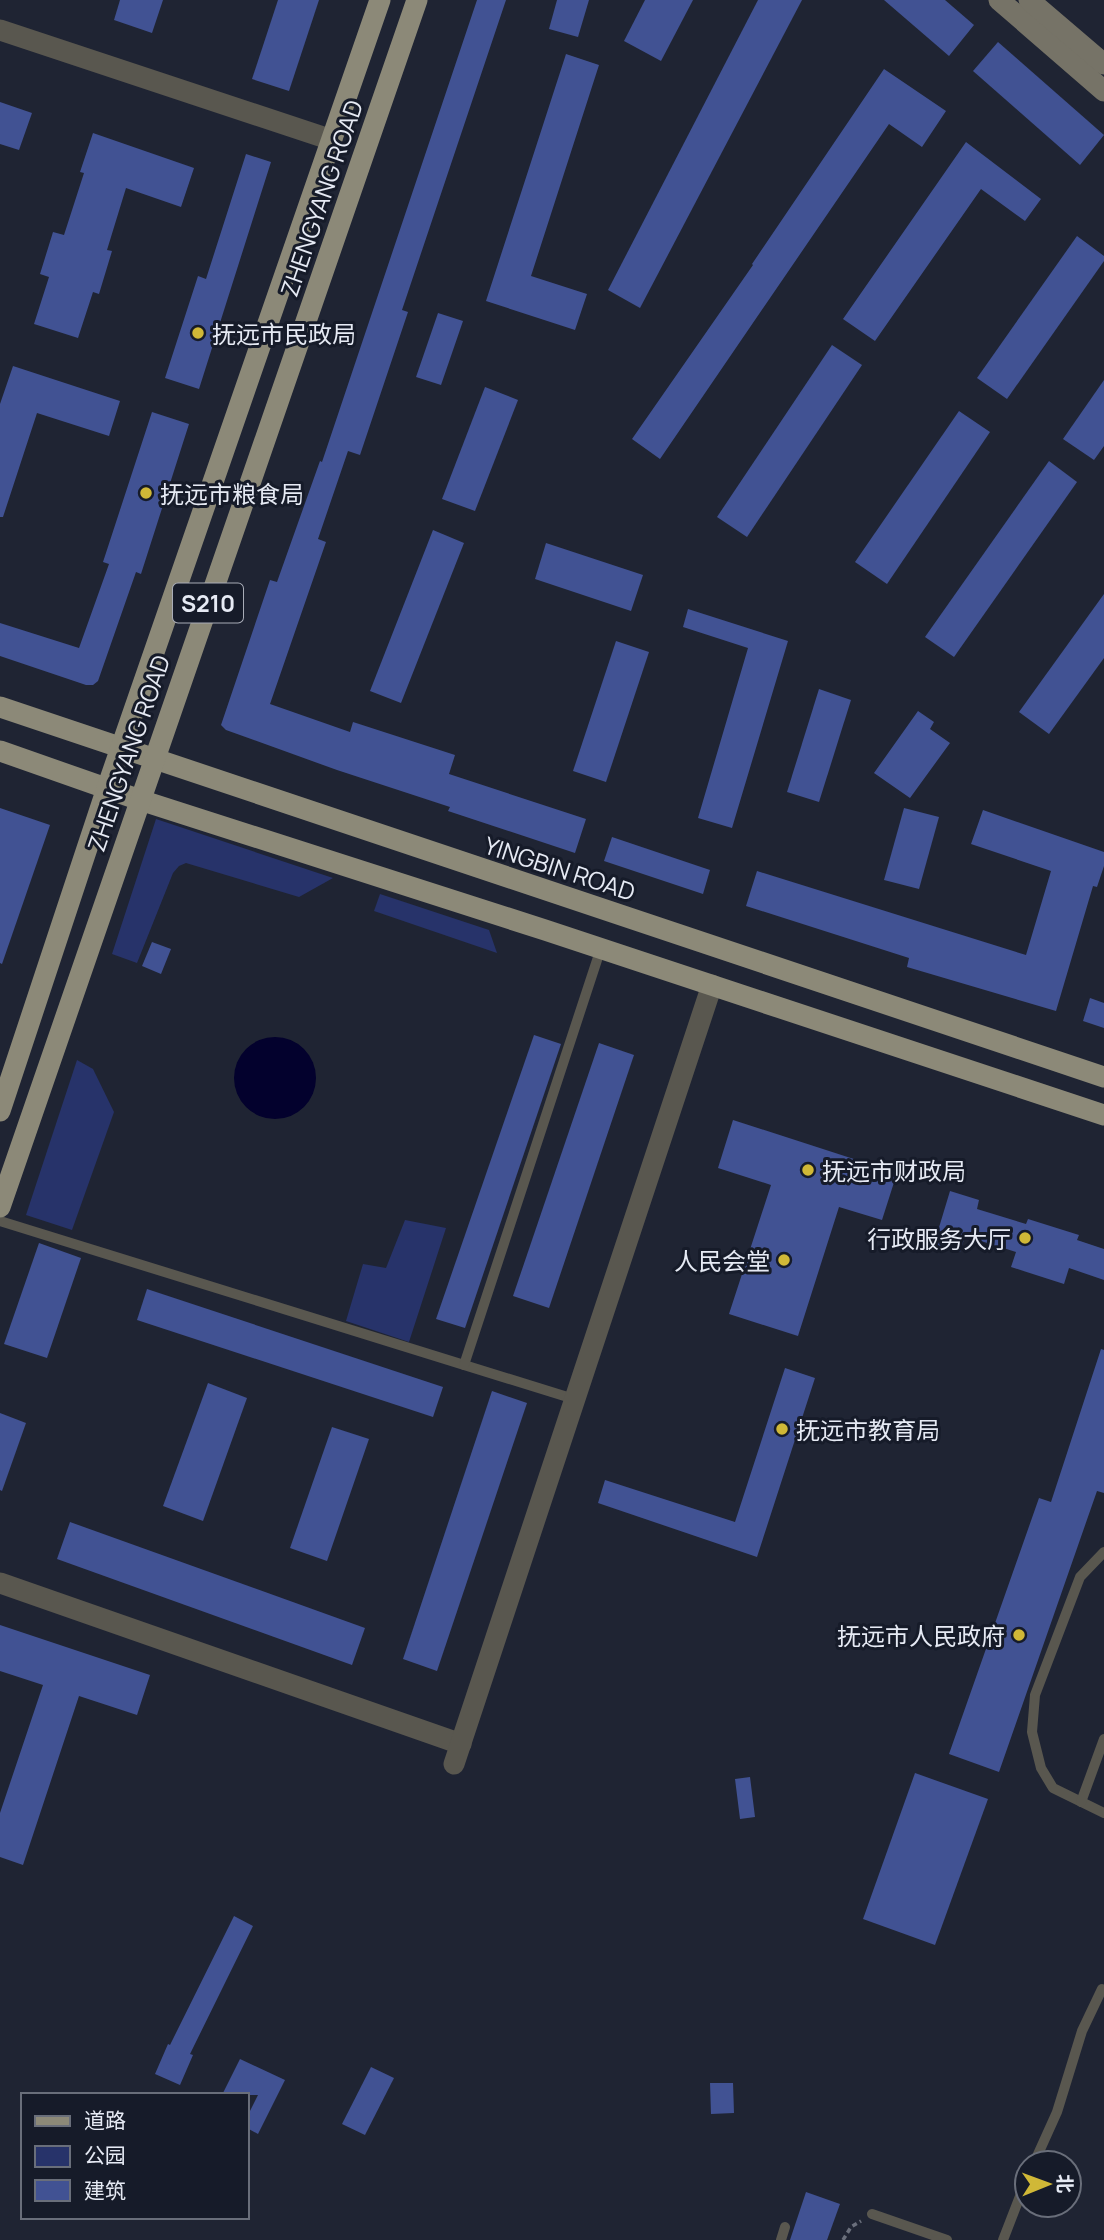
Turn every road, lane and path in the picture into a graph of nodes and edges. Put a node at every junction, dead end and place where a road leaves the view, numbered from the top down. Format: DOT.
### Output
graph roads {
  1 [pos="380,0"];
  2 [pos="418,0"];
  3 [pos="999,0"];
  4 [pos="1029,0"];
  5 [pos="0,30"];
  6 [pos="1104,64"];
  7 [pos="1104,91"];
  8 [pos="331,140"];
  9 [pos="0,707"];
  10 [pos="121,748"];
  11 [pos="0,751"];
  12 [pos="154,760"];
  13 [pos="107,788"];
  14 [pos="140,800"];
  15 [pos="601,948"];
  16 [pos="712,985"];
  17 [pos="1104,1077"];
  18 [pos="0,1111"];
  19 [pos="1104,1115"];
  20 [pos="0,1207"];
  21 [pos="0,1221"];
  22 [pos="464,1366"];
  23 [pos="574,1399"];
  24 [pos="1104,1552"];
  25 [pos="0,1583"];
  26 [pos="1104,1739"];
  27 [pos="1081,1802"];
  28 [pos="1104,1814"];
  29 [pos="1104,1990"];
  30 [pos="1040,2149"];
  31 [pos="872,2214"];
  32 [pos="1013,2214"];
  33 [pos="785,2227"];
  34 [pos="781,2240"];
  35 [pos="843,2240"];
  36 [pos="947,2240"];
  37 [pos="1003,2240"];
  1 -- 8 [label="main road, ZHENGYANG ROAD"];
  2 -- 12 [label="main road, ZHENGYANG ROAD / S210"];
  3 -- 7 [label="main road"];
  4 -- 6 [label="main road"];
  5 -- 8 [label="street"];
  8 -- 10 [label="main road, ZHENGYANG ROAD"];
  9 -- 10 [label="main road, YINGBIN ROAD"];
  10 -- 12 [label="main road, YINGBIN ROAD"];
  10 -- 13 [label="main road, ZHENGYANG ROAD"];
  11 -- 13 [label="main road"];
  12 -- 14 [label="main road, ZHENGYANG ROAD / S210"];
  12 -- 17 [label="main road, YINGBIN ROAD"];
  13 -- 14 [label="main road"];
  13 -- 18 [label="main road, ZHENGYANG ROAD"];
  14 -- 15 [label="main road"];
  14 -- 20 [label="main road, ZHENGYANG ROAD / S210"];
  15 -- 16 [label="main road"];
  15 -- 22 [label="lane"];
  16 -- 19 [label="main road"];
  16 -- 23 [label="street"];
  21 -- 22 [label="lane"];
  22 -- 23 [label="lane"];
  23 -- 25 [label="street"];
  24 -- 27 [label="lane"];
  26 -- 27 [label="lane"];
  27 -- 28 [label="lane"];
  29 -- 30 [label="lane"];
  31 -- 35 [label="path"];
  31 -- 36 [label="lane"];
  32 -- 37 [label="lane"];
  33 -- 34 [label="lane"];
}
